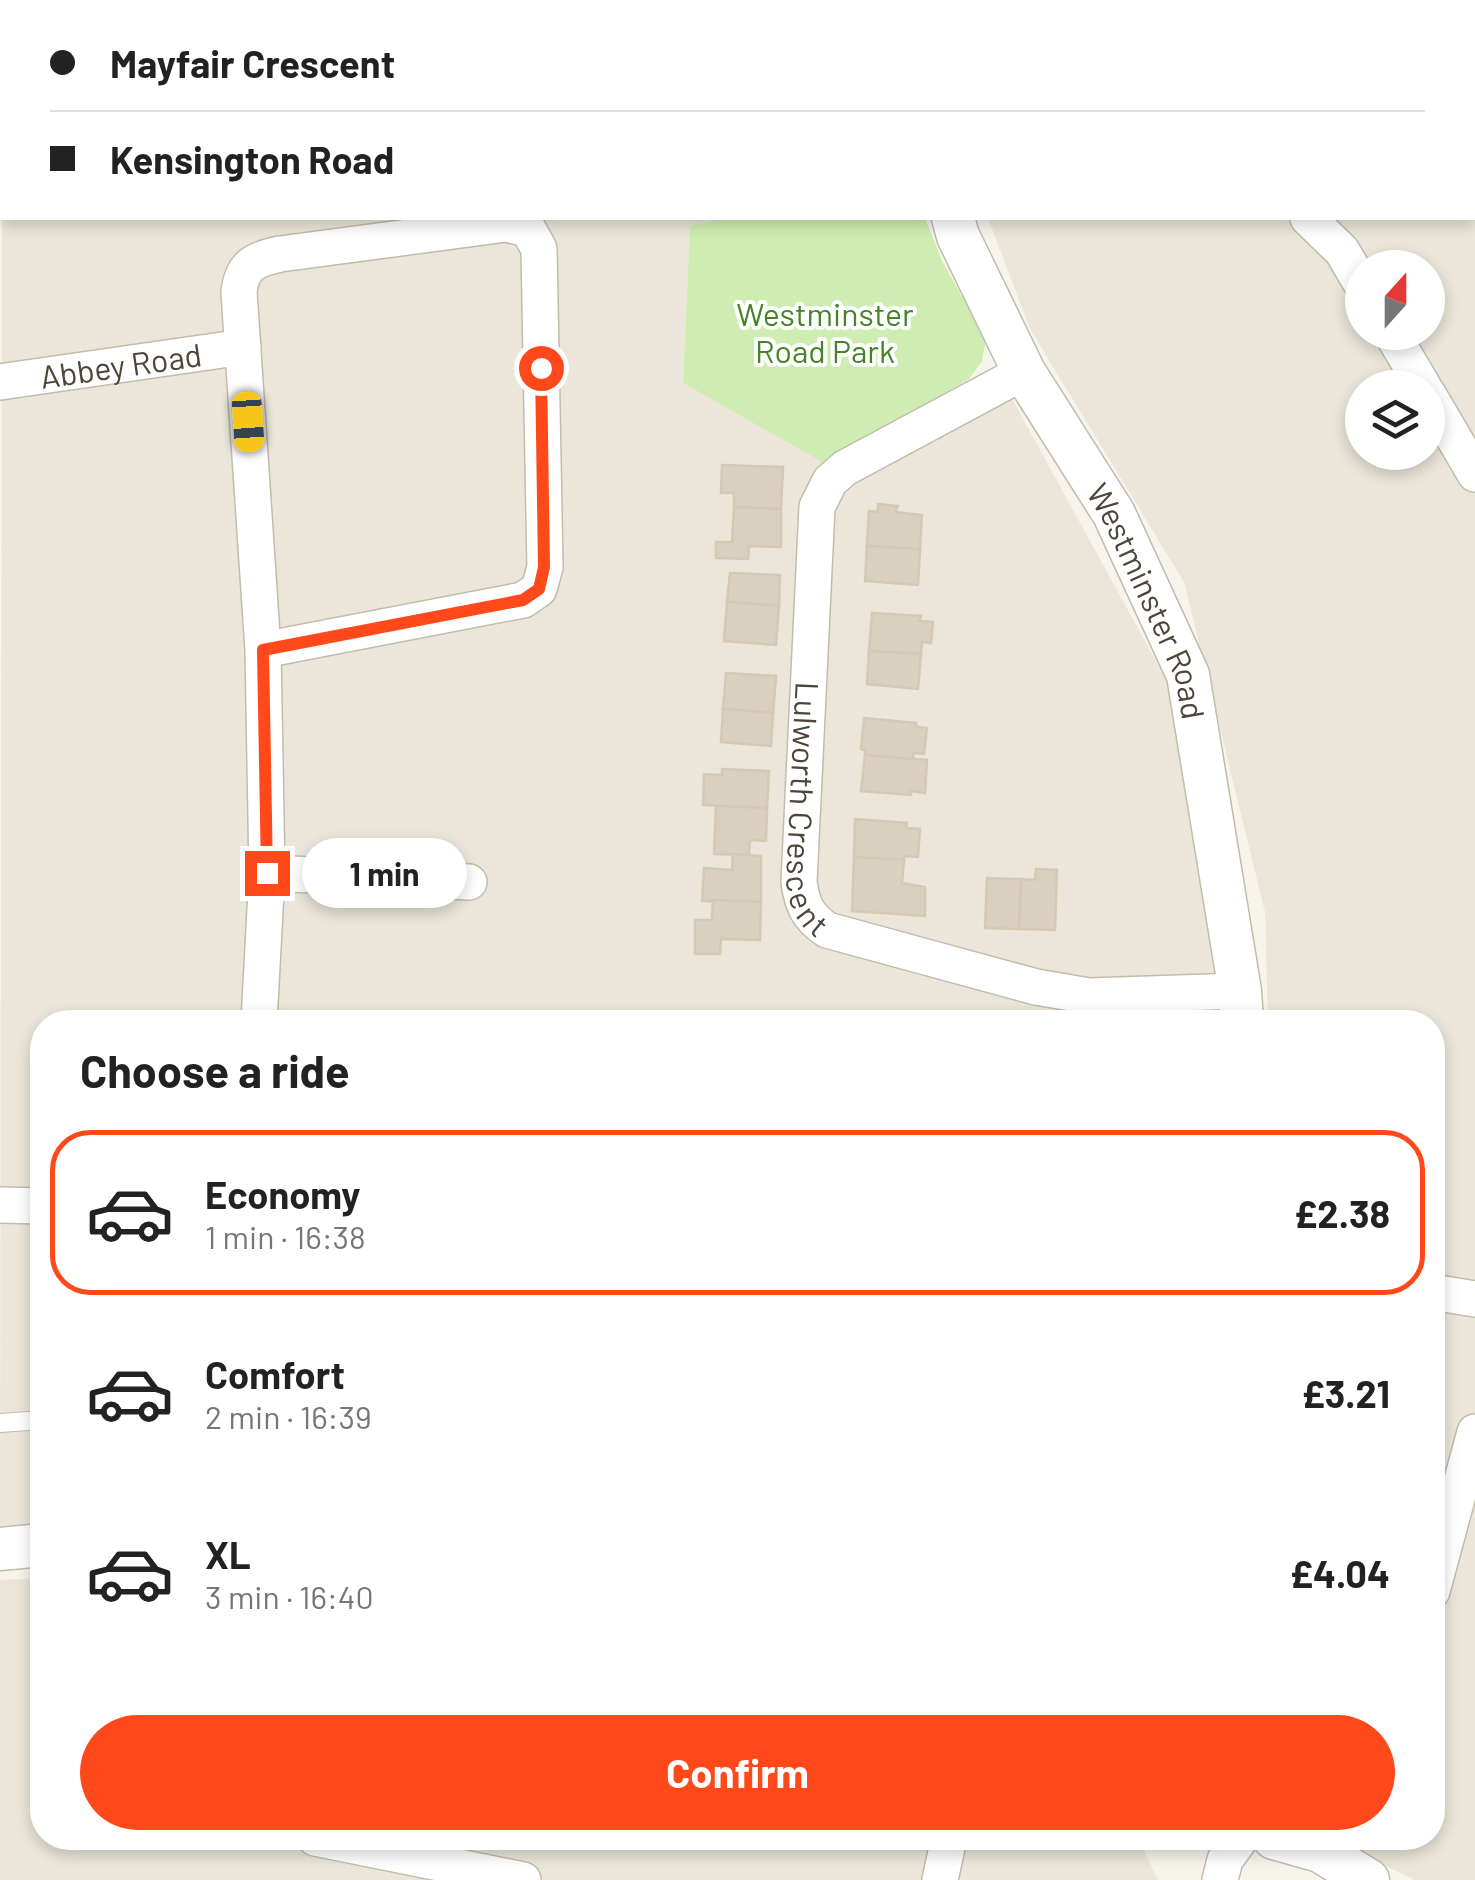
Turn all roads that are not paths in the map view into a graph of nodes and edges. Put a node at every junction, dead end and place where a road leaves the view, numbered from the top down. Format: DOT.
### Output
graph roads {
  1 [pos="954,220"];
  2 [pos="1310,220"];
  3 [pos="1345,256"];
  4 [pos="244,347"];
  5 [pos="1024,372"];
  6 [pos="0,382"];
  7 [pos="1445,423"];
  8 [pos="1475,474"];
  9 [pos="263,650"];
  10 [pos="267,873"];
  11 [pos="469,882"];
  12 [pos="1241,1006"];
  13 [pos="260,1010"];
  14 [pos="0,1206"];
  15 [pos="30,1206"];
  16 [pos="1445,1294"];
  17 [pos="1475,1300"];
  18 [pos="30,1421"];
  19 [pos="0,1423"];
  20 [pos="1475,1432"];
  21 [pos="1445,1543"];
  22 [pos="30,1546"];
  23 [pos="0,1549"];
  24 [pos="343,1850"];
  25 [pos="946,1850"];
  26 [pos="1232,1850"];
  27 [pos="1316,1850"];
  28 [pos="380,1866"];
  29 [pos="523,1880"];
  30 [pos="940,1880"];
  31 [pos="1220,1880"];
  32 [pos="1368,1880"];
  1 -- 5 [label="street, Westminster Road"];
  2 -- 3 [label="street"];
  4 -- 6 [label="street, Abbey Road"];
  4 -- 9 [label="street"];
  4 -- 9 [label="street"];
  5 -- 12 [label="street, Westminster Road"];
  5 -- 12 [label="street, Lulworth Crescent"];
  7 -- 8 [label="street"];
  9 -- 10 [label="street"];
  10 -- 11 [label="street"];
  10 -- 13 [label="street"];
  14 -- 15 [label="street"];
  16 -- 17 [label="street"];
  18 -- 19 [label="lane"];
  20 -- 21 [label="street"];
  22 -- 23 [label="street"];
  24 -- 28 [label="street"];
  25 -- 30 [label="street"];
  26 -- 31 [label="street"];
  27 -- 32 [label="street"];
  28 -- 29 [label="street"];
}
